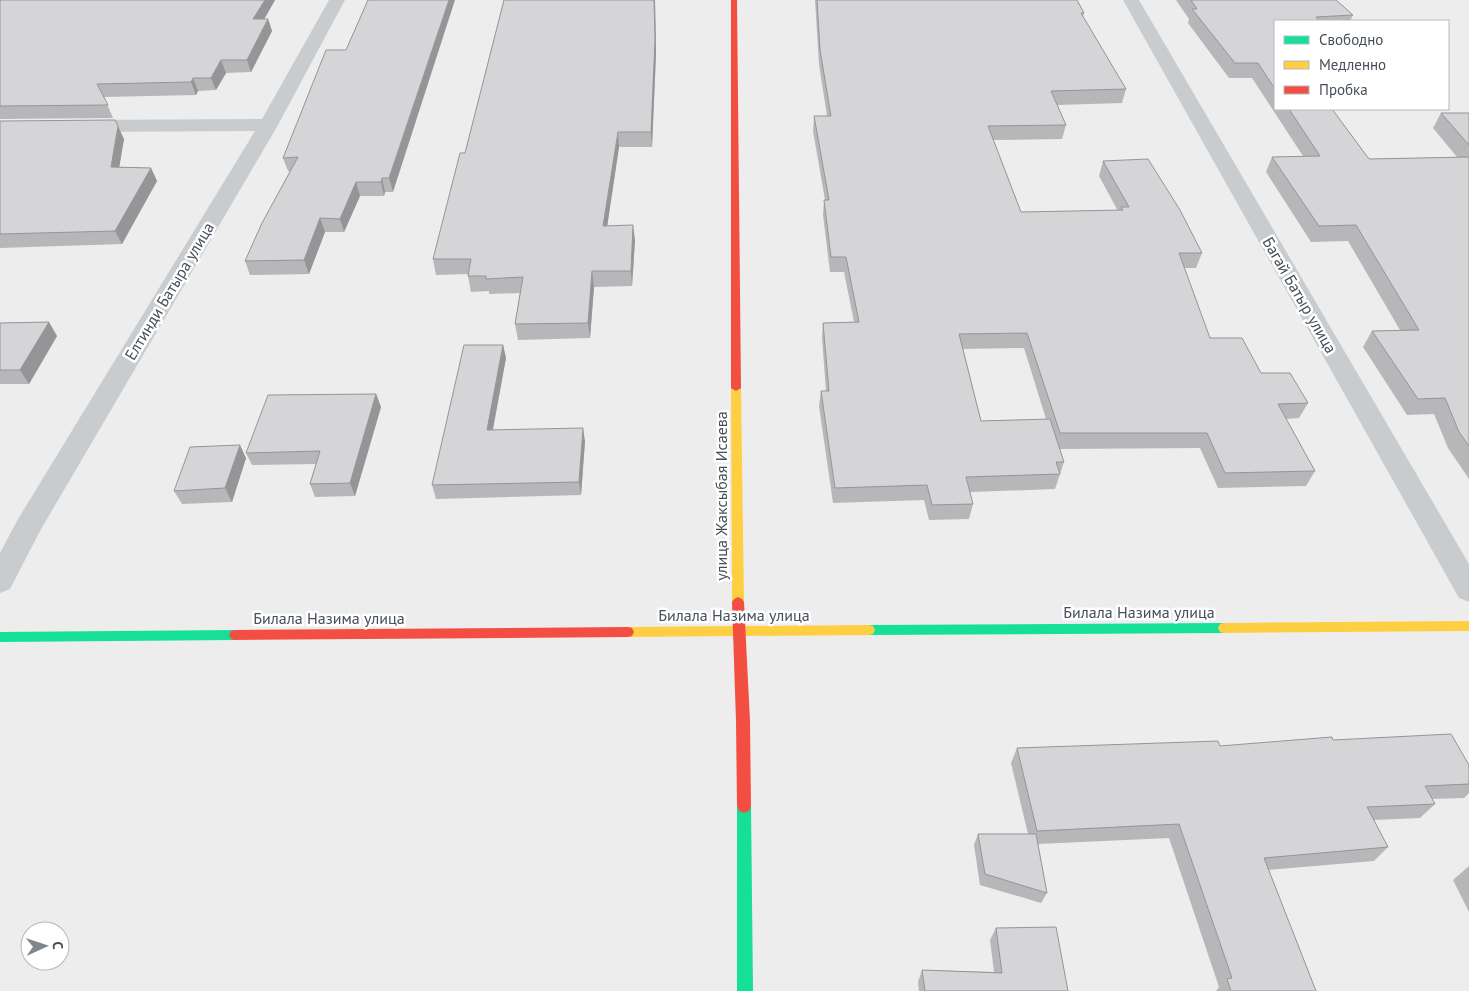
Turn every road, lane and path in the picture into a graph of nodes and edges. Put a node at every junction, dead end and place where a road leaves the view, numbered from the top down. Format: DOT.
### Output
graph roads {
  1 [pos="336,0"];
  2 [pos="734,0"];
  3 [pos="1131,0"];
  4 [pos="268,125"];
  5 [pos="60,126"];
  6 [pos="0,581"];
  7 [pos="1469,590"];
  8 [pos="1469,626"];
  9 [pos="738,631"];
  10 [pos="0,637"];
  11 [pos="745,991"];
  1 -- 4 [label="street, Елтинди Батыра улица"];
  2 -- 9 [label="street, улица Жаксыбая Исаева"];
  3 -- 7 [label="street, Багай Батыр улица"];
  4 -- 5 [label="street"];
  4 -- 6 [label="street, Елтинди Батыра улица"];
  8 -- 9 [label="street, Билала Назима улица"];
  9 -- 10 [label="street, Билала Назима улица"];
  9 -- 11 [label="street, улица Жаксыбая Исаева"];
}
